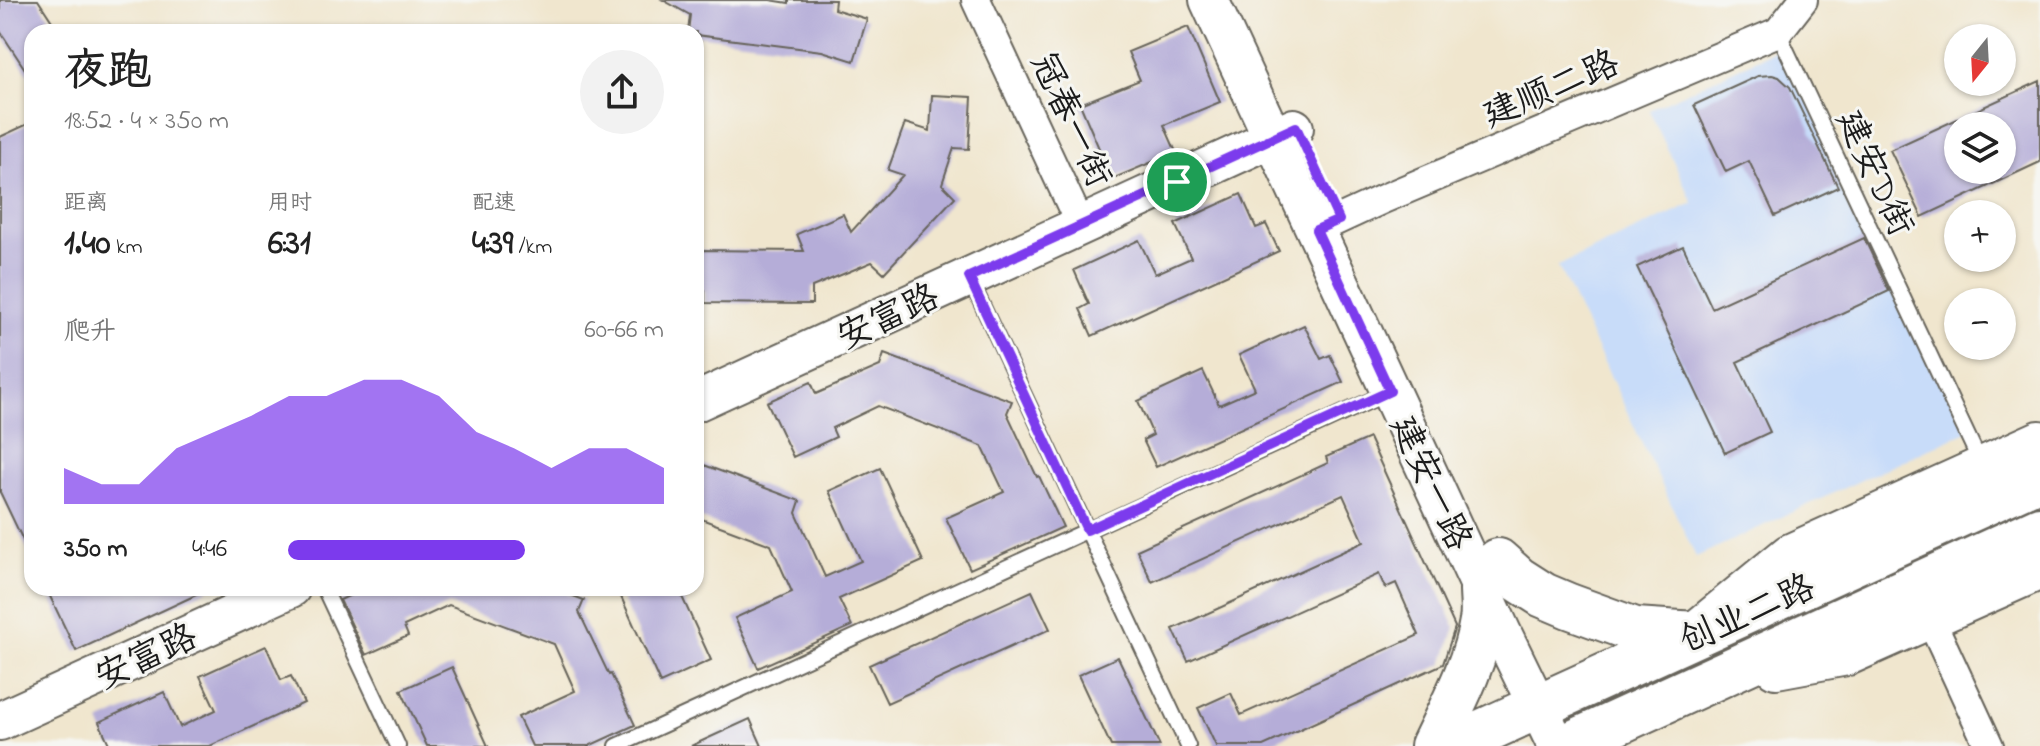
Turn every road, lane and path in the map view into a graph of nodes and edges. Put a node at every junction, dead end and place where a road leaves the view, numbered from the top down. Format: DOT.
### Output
graph roads {
  1 [pos="976,0"];
  2 [pos="1209,0"];
  3 [pos="1238,0"];
  4 [pos="1803,0"];
  5 [pos="1778,32"];
  6 [pos="1285,132"];
  7 [pos="1328,225"];
  8 [pos="1081,226"];
  9 [pos="969,277"];
  10 [pos="1390,391"];
  11 [pos="704,398"];
  12 [pos="2040,443"];
  13 [pos="1984,468"];
  14 [pos="2040,478"];
  15 [pos="2040,529"];
  16 [pos="1087,530"];
  17 [pos="2040,567"];
  18 [pos="1490,575"];
  19 [pos="273,596"];
  20 [pos="328,596"];
  21 [pos="1929,616"];
  22 [pos="1696,634"];
  23 [pos="1715,677"];
  24 [pos="1549,701"];
  25 [pos="1653,706"];
  26 [pos="0,721"];
  27 [pos="1572,744"];
  28 [pos="398,746"];
  29 [pos="617,746"];
  30 [pos="1188,746"];
  31 [pos="1433,746"];
  32 [pos="1451,746"];
  33 [pos="1636,746"];
  34 [pos="1989,746"];
  1 -- 8 [label="street, 冠春一街"];
  2 -- 6 [label="main road, 建安一路"];
  3 -- 6 [label="main road, 建安一路"];
  4 -- 5 [label="street, 建顺二路"];
  5 -- 7 [label="street, 建顺二路"];
  5 -- 13 [label="lane, 建安D街"];
  6 -- 7 [label="main road, 建安一路"];
  6 -- 8 [label="main road, 安富路"];
  7 -- 10 [label="main road, 建安一路"];
  7 -- 18 [label="main road, 建安一路"];
  8 -- 9 [label="main road, 安富路"];
  9 -- 11 [label="main road, 安富路"];
  9 -- 16 [label="lane"];
  10 -- 16 [label="lane"];
  10 -- 18 [label="main road, 建安一路"];
  12 -- 13 [label="main road"];
  13 -- 22 [label="main road"];
  14 -- 22 [label="main road, 创业二路"];
  15 -- 23 [label="main road, 创业二路"];
  16 -- 29 [label="lane"];
  16 -- 30 [label="lane"];
  17 -- 21 [label="main road"];
  18 -- 22 [label="main road"];
  18 -- 24 [label="main road, 建安一路"];
  18 -- 31 [label="main road"];
  19 -- 26 [label="main road, 安富路"];
  20 -- 28 [label="lane"];
  21 -- 23 [label="main road"];
  21 -- 34 [label="street"];
  22 -- 24 [label="main road, 创业二路"];
  23 -- 25 [label="main road, 创业二路"];
  24 -- 27 [label="main road, 建安一路"];
  24 -- 32 [label="main road, 创业二路"];
  25 -- 27 [label="main road, 创业二路"];
  25 -- 33 [label="main road"];
}
